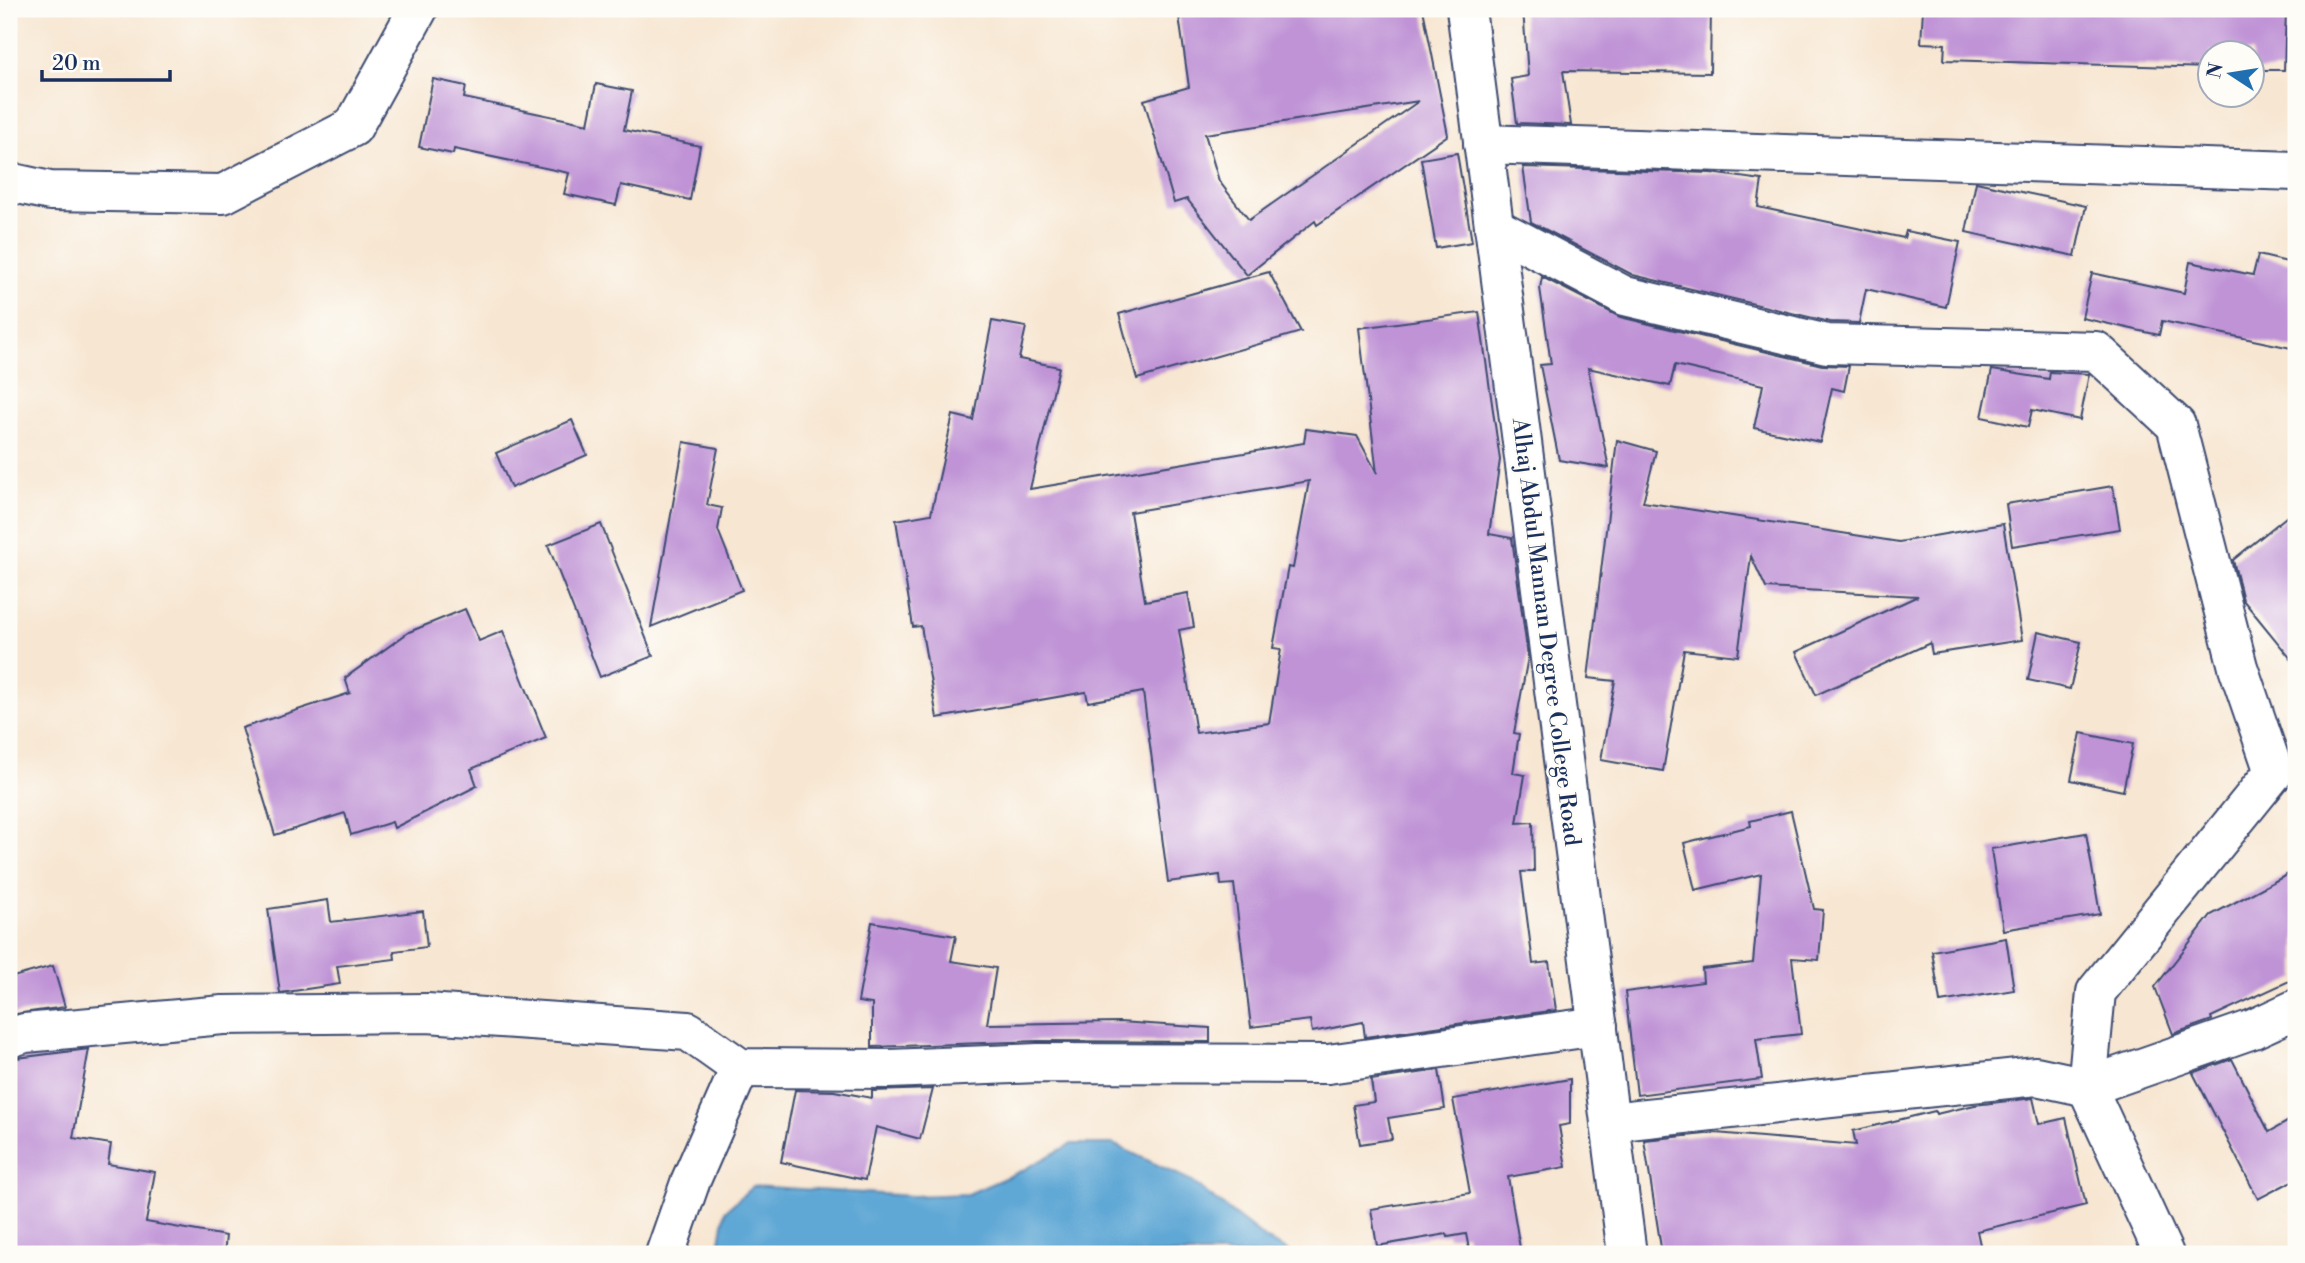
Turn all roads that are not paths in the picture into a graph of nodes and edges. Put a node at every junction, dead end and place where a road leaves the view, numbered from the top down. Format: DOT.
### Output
graph roads {
  1 [pos="418,9"];
  2 [pos="1465,9"];
  3 [pos="1483,144"];
  4 [pos="2296,171"];
  5 [pos="9,182"];
  6 [pos="1494,227"];
  7 [pos="2296,1009"];
  8 [pos="1598,1026"];
  9 [pos="9,1038"];
  10 [pos="740,1068"];
  11 [pos="2087,1087"];
  12 [pos="1610,1122"];
  13 [pos="665,1254"];
  14 [pos="1627,1254"];
  15 [pos="2164,1254"];
  1 -- 5 [label="street"];
  2 -- 3 [label="street, Alhaj Abdul Mannan Degree College Road"];
  3 -- 4 [label="street"];
  3 -- 6 [label="street, Alhaj Abdul Mannan Degree College Road"];
  6 -- 8 [label="street, Alhaj Abdul Mannan Degree College Road"];
  6 -- 11 [label="street"];
  7 -- 11 [label="street"];
  8 -- 10 [label="street"];
  8 -- 12 [label="street, Alhaj Abdul Mannan Degree College Road"];
  9 -- 10 [label="street"];
  10 -- 13 [label="street"];
  11 -- 12 [label="street"];
  11 -- 15 [label="street"];
  12 -- 14 [label="street, Alhaj Abdul Mannan Degree College Road"];
}
